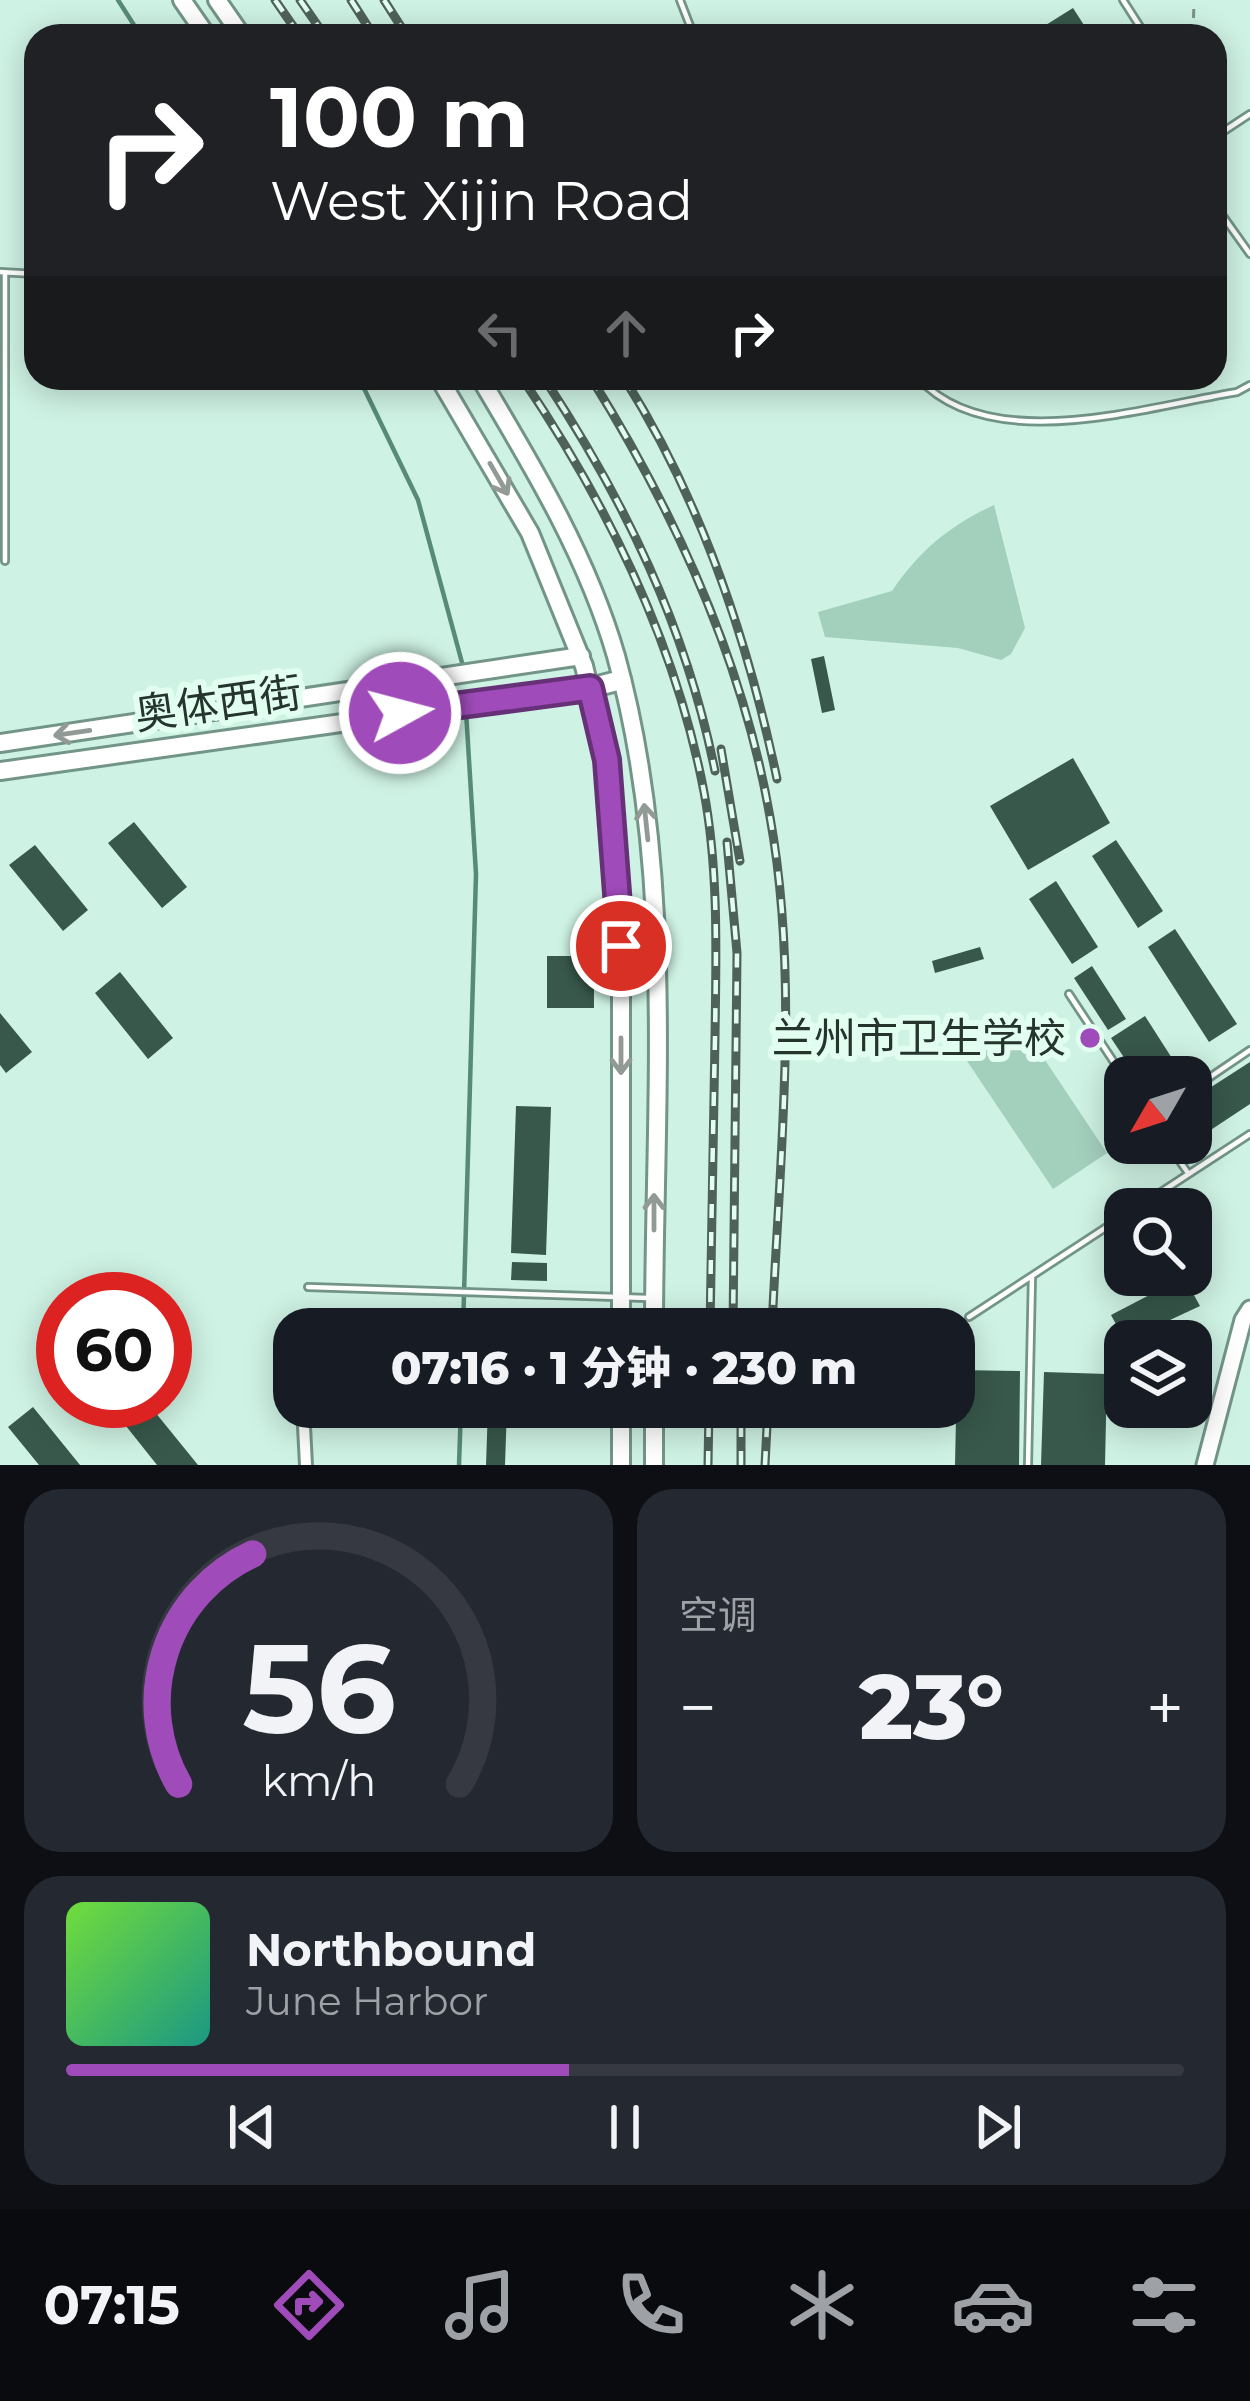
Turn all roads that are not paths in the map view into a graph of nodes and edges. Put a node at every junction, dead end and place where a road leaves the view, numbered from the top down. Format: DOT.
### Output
graph roads {
  1 [pos="1227,222"];
  2 [pos="1250,254"];
  3 [pos="2,273"];
  4 [pos="1250,385"];
  5 [pos="446,390"];
  6 [pos="488,390"];
  7 [pos="935,390"];
  8 [pos="5,561"];
  9 [pos="580,656"];
  10 [pos="621,680"];
  11 [pos="590,688"];
  12 [pos="0,743"];
  13 [pos="0,771"];
  14 [pos="1069,994"];
  15 [pos="1250,1049"];
  16 [pos="1110,1056"];
  17 [pos="1212,1075"];
  18 [pos="1250,1134"];
  19 [pos="1181,1164"];
  20 [pos="1188,1174"];
  21 [pos="1167,1188"];
  22 [pos="1104,1229"];
  23 [pos="1031,1276"];
  24 [pos="308,1287"];
  25 [pos="621,1298"];
  26 [pos="654,1298"];
  27 [pos="621,1308"];
  28 [pos="654,1308"];
  29 [pos="1250,1310"];
  30 [pos="975,1313"];
  31 [pos="304,1428"];
  32 [pos="621,1428"];
  33 [pos="654,1428"];
  34 [pos="306,1465"];
  35 [pos="621,1465"];
  36 [pos="654,1465"];
  37 [pos="1028,1465"];
  38 [pos="1205,1465"];
  1 -- 2 [label="lane"];
  3 -- 8 [label="lane"];
  4 -- 7 [label="lane"];
  5 -- 9 [label="main road, one-way"];
  6 -- 10 [label="main road"];
  9 -- 11 [label="main road"];
  9 -- 12 [label="main road, 奥体西街, one-way"];
  10 -- 11 [label="highway"];
  26 -- 10 [label="main road, one-way"];
  11 -- 13 [label="main road, 奥体西街"];
  11 -- 25 [label="main road, one-way"];
  14 -- 16 [label="lane"];
  15 -- 17 [label="lane"];
  18 -- 20 [label="lane"];
  19 -- 20 [label="lane"];
  20 -- 21 [label="lane"];
  22 -- 23 [label="lane"];
  23 -- 30 [label="lane"];
  23 -- 37 [label="lane"];
  24 -- 25 [label="lane"];
  25 -- 26 [label="lane"];
  25 -- 27 [label="main road"];
  26 -- 28 [label="main road"];
  29 -- 38 [label="main road"];
  31 -- 34 [label="street"];
  32 -- 35 [label="main road"];
  33 -- 36 [label="main road"];
}
